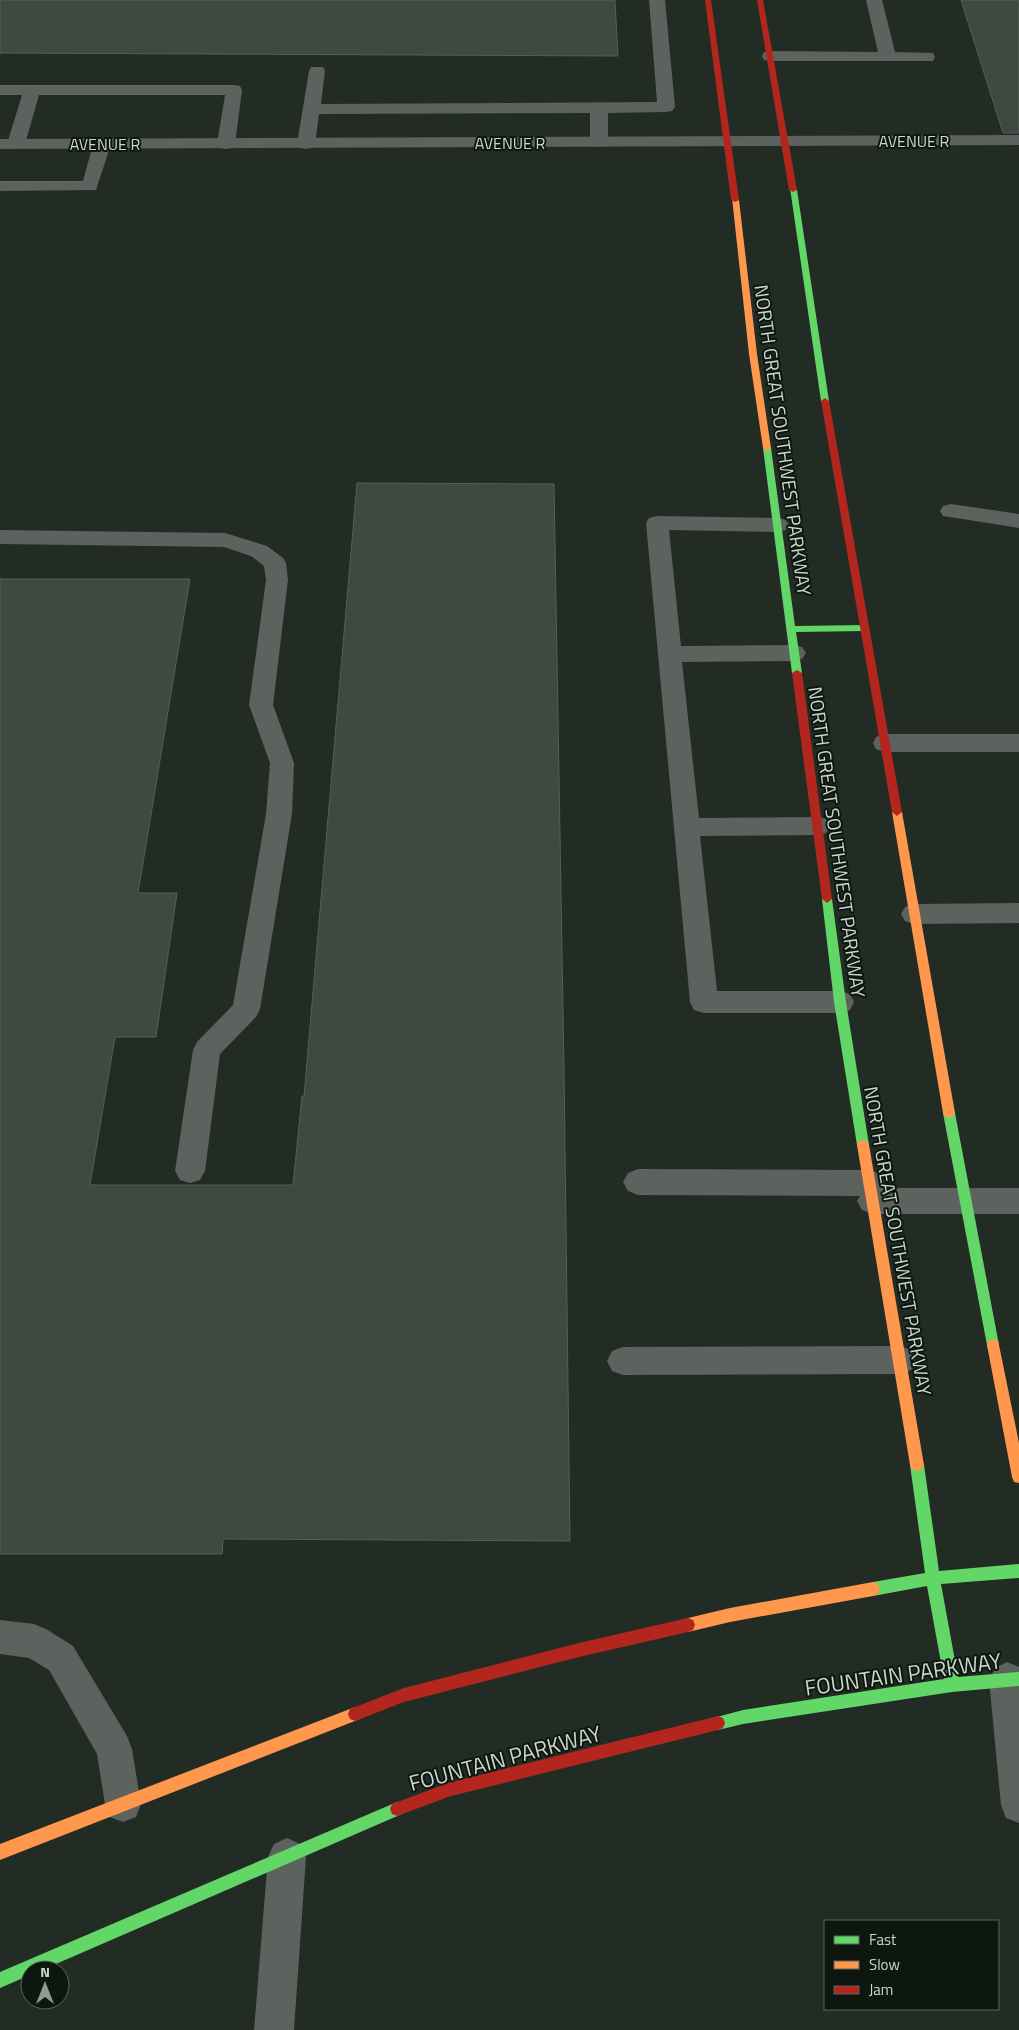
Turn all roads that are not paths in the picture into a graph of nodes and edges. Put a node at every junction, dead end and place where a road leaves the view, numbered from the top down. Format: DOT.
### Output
graph roads {
  1 [pos="657,0"];
  2 [pos="708,0"];
  3 [pos="760,0"];
  4 [pos="874,0"];
  5 [pos="770,56"];
  6 [pos="888,57"];
  7 [pos="927,57"];
  8 [pos="317,71"];
  9 [pos="0,90"];
  10 [pos="32,90"];
  11 [pos="599,108"];
  12 [pos="311,109"];
  13 [pos="1019,140"];
  14 [pos="728,141"];
  15 [pos="785,141"];
  16 [pos="599,142"];
  17 [pos="8,144"];
  18 [pos="102,144"];
  19 [pos="226,144"];
  20 [pos="306,144"];
  21 [pos="0,186"];
  22 [pos="951,511"];
  23 [pos="1019,521"];
  24 [pos="778,525"];
  25 [pos="0,537"];
  26 [pos="791,628"];
  27 [pos="865,628"];
  28 [pos="670,654"];
  29 [pos="794,654"];
  30 [pos="885,743"];
  31 [pos="1019,743"];
  32 [pos="817,826"];
  33 [pos="687,827"];
  34 [pos="1019,913"];
  35 [pos="914,914"];
  36 [pos="840,1002"];
  37 [pos="190,1171"];
  38 [pos="638,1182"];
  39 [pos="871,1192"];
  40 [pos="964,1201"];
  41 [pos="1019,1201"];
  42 [pos="900,1360"];
  43 [pos="623,1361"];
  44 [pos="1019,1477"];
  45 [pos="1019,1571"];
  46 [pos="933,1578"];
  47 [pos="0,1637"];
  48 [pos="1013,1679"];
  49 [pos="952,1685"];
  50 [pos="123,1804"];
  51 [pos="1019,1805"];
  52 [pos="0,1852"];
  53 [pos="287,1856"];
  54 [pos="0,1980"];
  55 [pos="274,2030"];
  1 -- 11 [label="street"];
  2 -- 14 [label="street, NORTH GREAT SOUTHWEST PARKWAY"];
  3 -- 5 [label="street"];
  4 -- 6 [label="street"];
  5 -- 6 [label="street"];
  5 -- 15 [label="street"];
  6 -- 7 [label="street"];
  8 -- 12 [label="street"];
  9 -- 10 [label="street"];
  10 -- 17 [label="street"];
  10 -- 19 [label="street"];
  11 -- 12 [label="street"];
  11 -- 16 [label="street"];
  12 -- 20 [label="street"];
  13 -- 15 [label="street, AVENUE R"];
  14 -- 15 [label="street, AVENUE R"];
  14 -- 16 [label="street, AVENUE R"];
  14 -- 24 [label="street, NORTH GREAT SOUTHWEST PARKWAY"];
  15 -- 27 [label="street"];
  16 -- 20 [label="street, AVENUE R"];
  17 -- 18 [label="street, AVENUE R"];
  18 -- 19 [label="street, AVENUE R"];
  18 -- 21 [label="street"];
  19 -- 20 [label="street, AVENUE R"];
  22 -- 23 [label="street"];
  24 -- 26 [label="street, NORTH GREAT SOUTHWEST PARKWAY"];
  24 -- 28 [label="street"];
  25 -- 37 [label="street"];
  26 -- 27 [label="street"];
  26 -- 29 [label="street, NORTH GREAT SOUTHWEST PARKWAY"];
  27 -- 30 [label="street"];
  28 -- 29 [label="street"];
  28 -- 33 [label="street"];
  29 -- 32 [label="street, NORTH GREAT SOUTHWEST PARKWAY"];
  30 -- 31 [label="street"];
  30 -- 35 [label="street"];
  32 -- 33 [label="street"];
  32 -- 36 [label="street, NORTH GREAT SOUTHWEST PARKWAY"];
  33 -- 36 [label="street"];
  34 -- 35 [label="street"];
  35 -- 40 [label="street"];
  36 -- 39 [label="street, NORTH GREAT SOUTHWEST PARKWAY"];
  38 -- 39 [label="street"];
  39 -- 40 [label="street"];
  39 -- 42 [label="street, NORTH GREAT SOUTHWEST PARKWAY"];
  40 -- 41 [label="street"];
  40 -- 44 [label="street"];
  42 -- 43 [label="street"];
  42 -- 46 [label="street, NORTH GREAT SOUTHWEST PARKWAY"];
  45 -- 46 [label="street"];
  46 -- 49 [label="street, NORTH GREAT SOUTHWEST PARKWAY"];
  46 -- 50 [label="street"];
  47 -- 50 [label="street"];
  48 -- 49 [label="street, FOUNTAIN PARKWAY"];
  48 -- 51 [label="street"];
  49 -- 53 [label="street, FOUNTAIN PARKWAY"];
  50 -- 52 [label="street"];
  53 -- 54 [label="street, FOUNTAIN PARKWAY"];
  53 -- 55 [label="street"];
}
